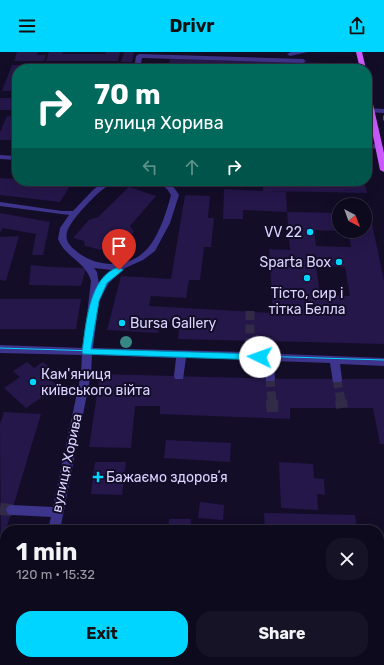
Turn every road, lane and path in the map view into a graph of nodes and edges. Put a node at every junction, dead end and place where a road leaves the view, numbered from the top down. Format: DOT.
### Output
graph roads {
  1 [pos="305,52"];
  2 [pos="359,52"];
  3 [pos="290,54"];
  4 [pos="303,62"];
  5 [pos="138,64"];
  6 [pos="362,64"];
  7 [pos="372,110"];
  8 [pos="384,111"];
  9 [pos="372,122"];
  10 [pos="378,146"];
  11 [pos="372,147"];
  12 [pos="0,157"];
  13 [pos="12,158"];
  14 [pos="384,170"];
  15 [pos="103,186"];
  16 [pos="168,186"];
  17 [pos="0,204"];
  18 [pos="76,213"];
  19 [pos="83,261"];
  20 [pos="127,265"];
  21 [pos="94,301"];
  22 [pos="250,341"];
  23 [pos="0,349"];
  24 [pos="86,352"];
  25 [pos="181,356"];
  26 [pos="250,356"];
  27 [pos="269,358"];
  28 [pos="335,360"];
  29 [pos="384,362"];
  30 [pos="179,376"];
  31 [pos="270,378"];
  32 [pos="337,379"];
  33 [pos="12,510"];
  34 [pos="58,512"];
  35 [pos="55,525"];
  1 -- 3 [label="street"];
  2 -- 6 [label="main road"];
  4 -- 5 [label="street"];
  7 -- 8 [label="street"];
  9 -- 10 [label="main road"];
  10 -- 11 [label="street"];
  10 -- 14 [label="main road"];
  12 -- 13 [label="street"];
  15 -- 18 [label="street"];
  16 -- 20 [label="street"];
  17 -- 18 [label="street"];
  18 -- 19 [label="street"];
  19 -- 20 [label="street"];
  19 -- 21 [label="street, вулиця Хорива"];
  20 -- 21 [label="street, вулиця Хорива"];
  21 -- 24 [label="street, вулиця Хорива"];
  22 -- 26 [label="street"];
  23 -- 24 [label="street"];
  24 -- 25 [label="street"];
  24 -- 34 [label="street, вулиця Хорива"];
  25 -- 26 [label="street"];
  25 -- 30 [label="street"];
  26 -- 27 [label="street"];
  27 -- 28 [label="street"];
  27 -- 31 [label="street"];
  28 -- 29 [label="street"];
  28 -- 32 [label="street"];
  33 -- 34 [label="street"];
  34 -- 35 [label="street, вулиця Хорива"];
}
